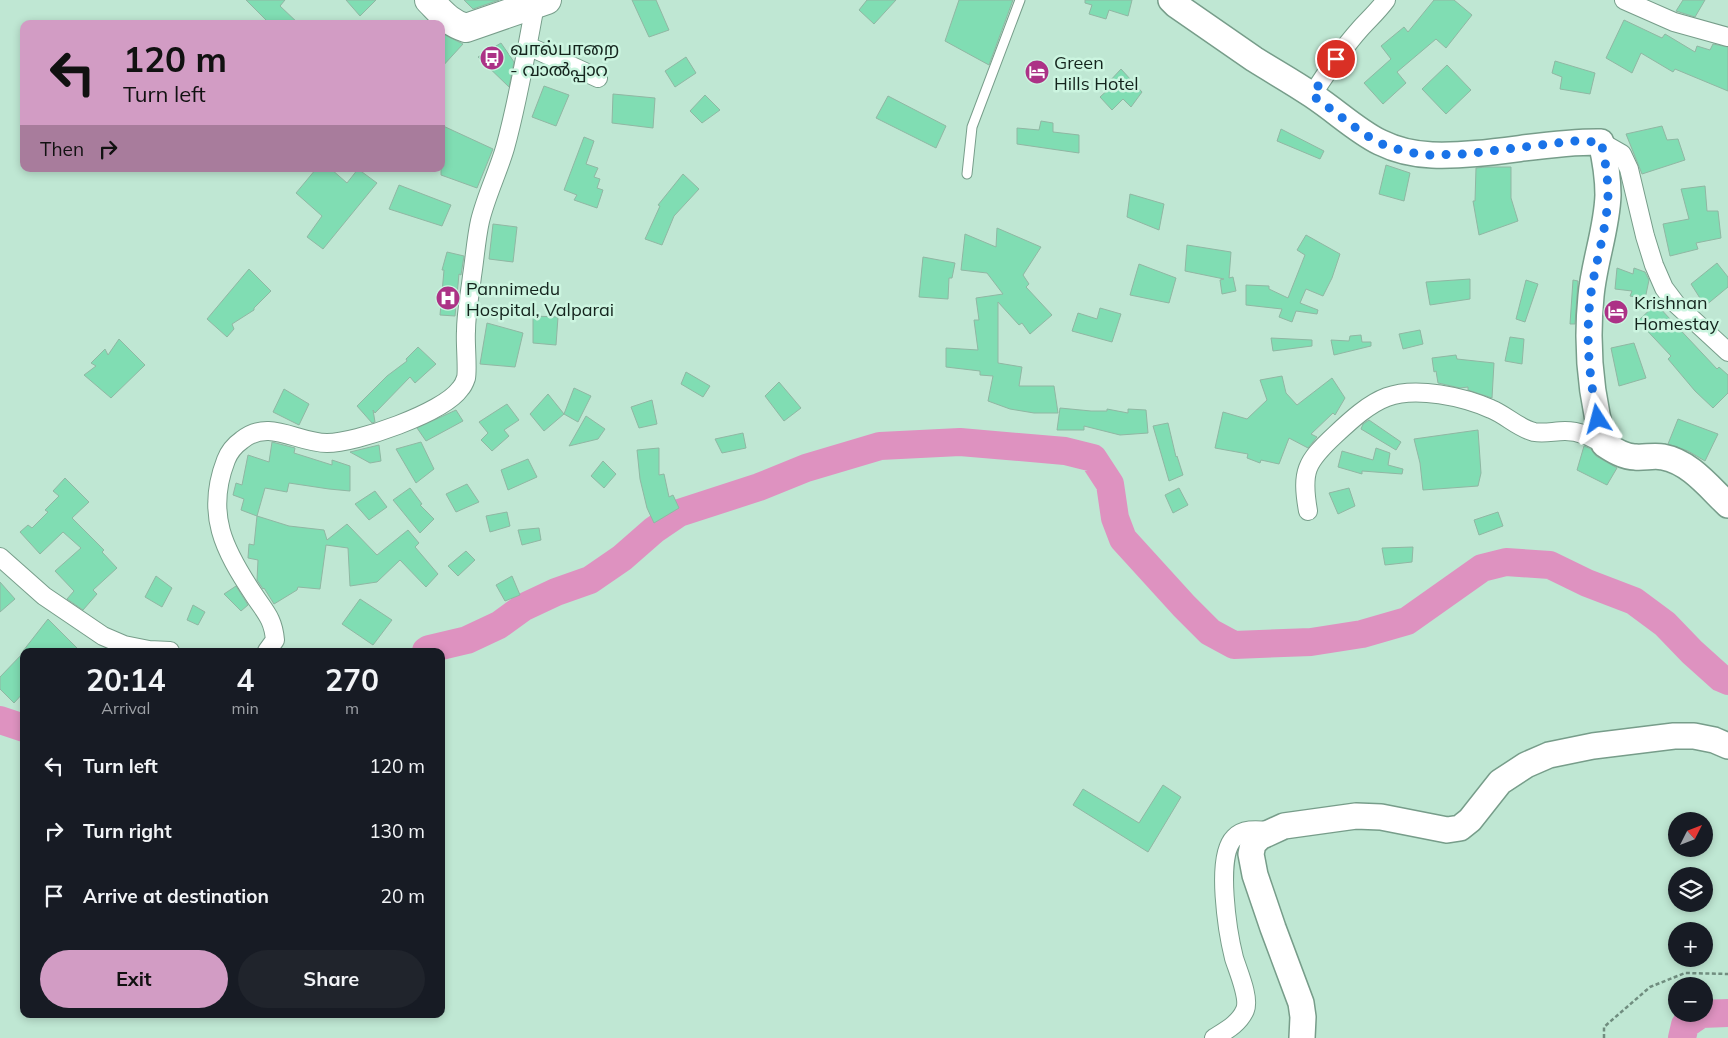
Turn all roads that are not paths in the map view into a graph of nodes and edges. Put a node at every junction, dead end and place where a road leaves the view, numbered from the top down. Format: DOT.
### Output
graph roads {
  1 [pos="429,0"];
  2 [pos="1020,0"];
  3 [pos="1171,0"];
  4 [pos="1386,0"];
  5 [pos="1624,0"];
  6 [pos="541,3"];
  7 [pos="1728,37"];
  8 [pos="528,46"];
  9 [pos="598,78"];
  10 [pos="1312,95"];
  11 [pos="1601,142"];
  12 [pos="966,174"];
  13 [pos="1728,352"];
  14 [pos="1604,444"];
  15 [pos="1728,505"];
  16 [pos="1308,512"];
  17 [pos="0,557"];
  18 [pos="138,648"];
  19 [pos="269,648"];
  20 [pos="1728,746"];
  21 [pos="1270,831"];
  22 [pos="1214,1038"];
  23 [pos="1302,1038"];
  1 -- 6 [label="main road"];
  2 -- 12 [label="lane"];
  3 -- 10 [label="street"];
  4 -- 10 [label="street"];
  5 -- 7 [label="street"];
  6 -- 8 [label="street"];
  8 -- 9 [label="street"];
  8 -- 19 [label="street"];
  10 -- 11 [label="street"];
  11 -- 13 [label="street"];
  11 -- 14 [label="street"];
  14 -- 15 [label="street"];
  14 -- 16 [label="street"];
  17 -- 18 [label="street"];
  20 -- 21 [label="street"];
  21 -- 22 [label="street"];
  21 -- 23 [label="street"];
}
